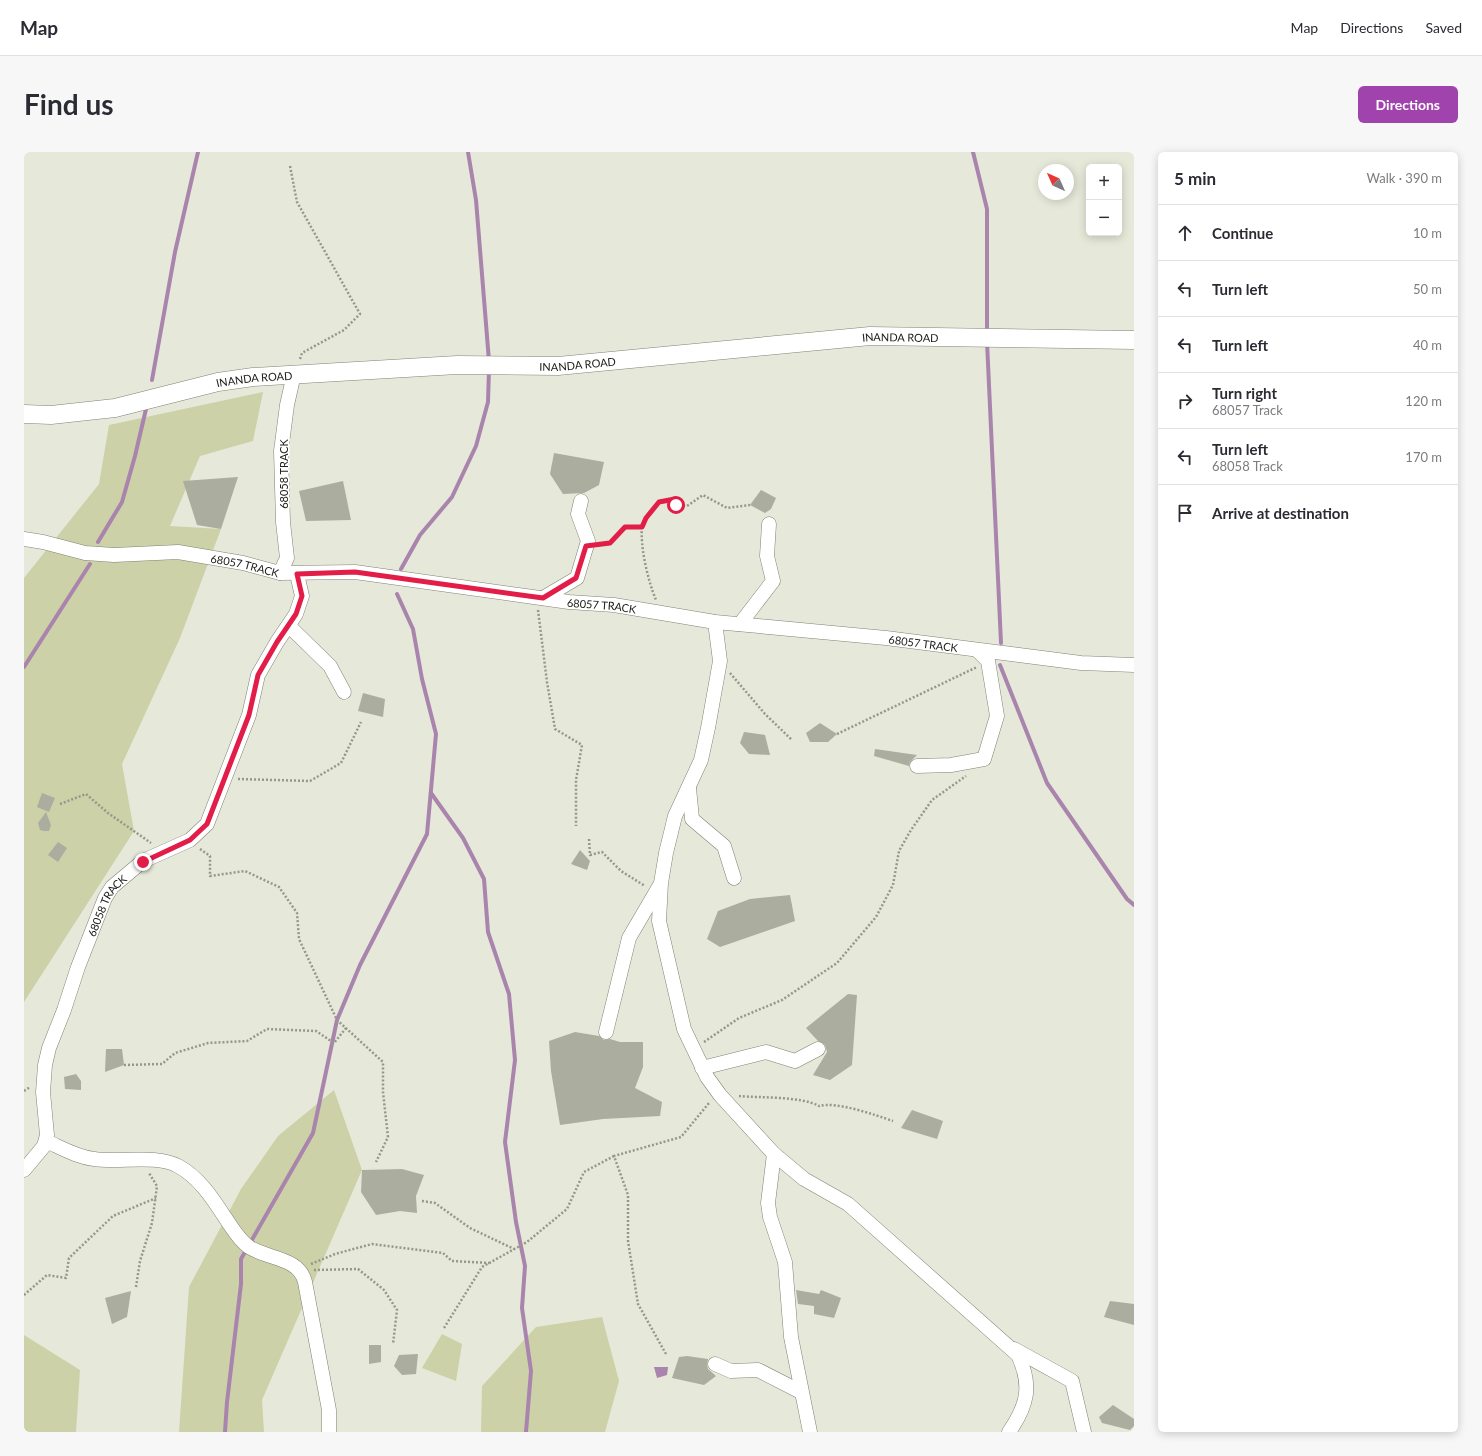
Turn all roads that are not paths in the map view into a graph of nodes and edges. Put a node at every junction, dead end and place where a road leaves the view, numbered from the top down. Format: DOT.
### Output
graph roads {
  1 [pos="1134,340"];
  2 [pos="294,374"];
  3 [pos="24,414"];
  4 [pos="581,501"];
  5 [pos="770,524"];
  6 [pos="24,539"];
  7 [pos="280,573"];
  8 [pos="297,574"];
  9 [pos="540,598"];
  10 [pos="715,622"];
  11 [pos="740,624"];
  12 [pos="289,626"];
  13 [pos="978,650"];
  14 [pos="1134,665"];
  15 [pos="344,692"];
  16 [pos="917,766"];
  17 [pos="689,788"];
  18 [pos="734,878"];
  19 [pos="658,888"];
  20 [pos="606,1032"];
  21 [pos="818,1049"];
  22 [pos="702,1068"];
  23 [pos="46,1141"];
  24 [pos="774,1154"];
  25 [pos="24,1170"];
  26 [pos="1013,1349"];
  27 [pos="715,1364"];
  28 [pos="801,1392"];
  29 [pos="329,1432"];
  30 [pos="810,1432"];
  31 [pos="1009,1432"];
  32 [pos="1084,1432"];
  1 -- 2 [label="street, INANDA ROAD"];
  2 -- 3 [label="street, INANDA ROAD"];
  2 -- 7 [label="street, 68058 TRACK"];
  4 -- 9 [label="street"];
  5 -- 11 [label="street"];
  6 -- 7 [label="street, 68057 TRACK"];
  7 -- 8 [label="street, 68057 TRACK"];
  8 -- 9 [label="street, 68057 TRACK"];
  8 -- 12 [label="street, 68058 TRACK"];
  9 -- 10 [label="street, 68057 TRACK"];
  10 -- 11 [label="street, 68057 TRACK"];
  10 -- 17 [label="street"];
  11 -- 13 [label="street, 68057 TRACK"];
  12 -- 15 [label="street"];
  12 -- 23 [label="street, 68058 TRACK"];
  13 -- 14 [label="street, 68057 TRACK"];
  13 -- 16 [label="street"];
  17 -- 18 [label="street"];
  17 -- 19 [label="street"];
  19 -- 20 [label="street"];
  19 -- 22 [label="street"];
  21 -- 22 [label="street"];
  22 -- 24 [label="street"];
  23 -- 25 [label="street"];
  23 -- 29 [label="street"];
  24 -- 26 [label="street"];
  24 -- 28 [label="street"];
  26 -- 31 [label="street"];
  26 -- 32 [label="street"];
  27 -- 28 [label="street"];
  28 -- 30 [label="street"];
}
